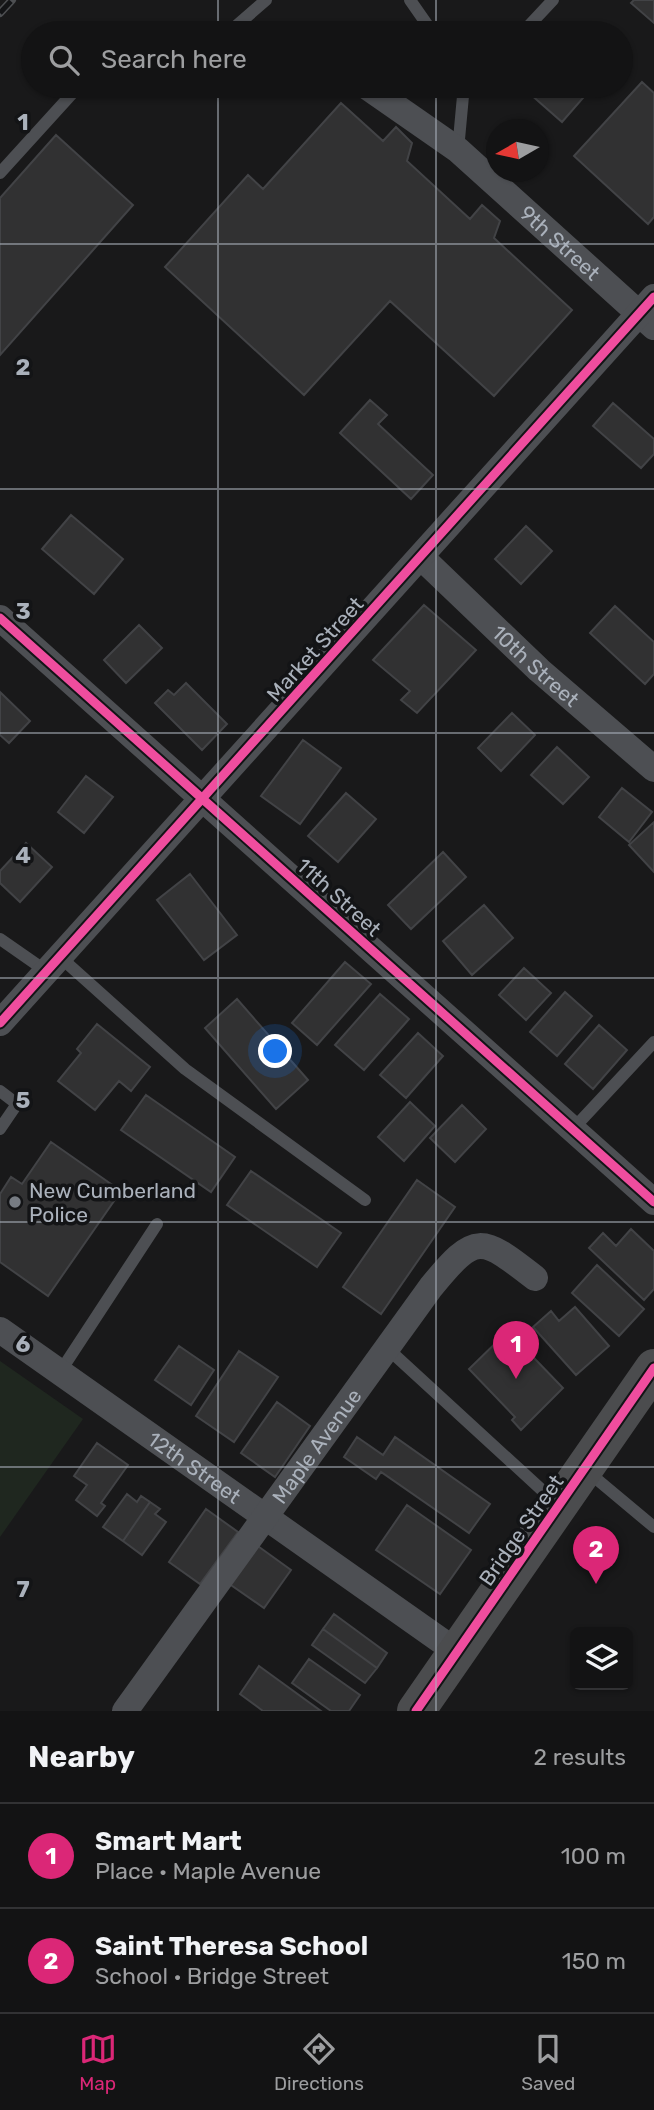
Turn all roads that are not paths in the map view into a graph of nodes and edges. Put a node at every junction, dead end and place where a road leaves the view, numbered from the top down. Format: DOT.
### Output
graph roads {
  1 [pos="266,0"];
  2 [pos="410,0"];
  3 [pos="552,0"];
  4 [pos="242,21"];
  5 [pos="425,21"];
  6 [pos="533,21"];
  7 [pos="68,98"];
  8 [pos="383,98"];
  9 [pos="461,98"];
  10 [pos="458,150"];
  11 [pos="0,173"];
  12 [pos="649,313"];
  13 [pos="421,557"];
  14 [pos="0,618"];
  15 [pos="654,768"];
  16 [pos="204,797"];
  17 [pos="0,939"];
  18 [pos="53,963"];
  19 [pos="0,1023"];
  20 [pos="654,1042"];
  21 [pos="0,1091"];
  22 [pos="0,1129"];
  23 [pos="573,1129"];
  24 [pos="365,1200"];
  25 [pos="654,1202"];
  26 [pos="157,1224"];
  27 [pos="535,1278"];
  28 [pos="0,1329"];
  29 [pos="387,1348"];
  30 [pos="654,1368"];
  31 [pos="60,1372"];
  32 [pos="584,1469"];
  33 [pos="559,1506"];
  34 [pos="265,1518"];
  35 [pos="654,1527"];
  36 [pos="457,1653"];
  37 [pos="125,1711"];
  38 [pos="416,1711"];
  1 -- 4 [label="lane"];
  2 -- 5 [label="lane"];
  3 -- 6 [label="lane"];
  7 -- 11 [label="lane"];
  8 -- 10 [label="street, 9th Street"];
  9 -- 10 [label="lane"];
  10 -- 12 [label="street, 9th Street"];
  12 -- 13 [label="street, Market Street"];
  13 -- 15 [label="street, 10th Street"];
  13 -- 16 [label="street, Market Street"];
  14 -- 16 [label="street, 11th Street"];
  16 -- 18 [label="street, Market Street"];
  16 -- 23 [label="street, 11th Street"];
  17 -- 18 [label="lane"];
  18 -- 19 [label="street, Market Street"];
  18 -- 24 [label="lane"];
  20 -- 23 [label="lane"];
  21 -- 22 [label="lane"];
  23 -- 25 [label="street, 11th Street"];
  26 -- 31 [label="lane"];
  27 -- 29 [label="street, Maple Avenue"];
  28 -- 31 [label="street, 12th Street"];
  29 -- 33 [label="lane"];
  29 -- 34 [label="street, Maple Avenue"];
  30 -- 32 [label="main road, Bridge Street"];
  31 -- 34 [label="street, 12th Street"];
  32 -- 33 [label="main road, Bridge Street"];
  32 -- 35 [label="lane"];
  33 -- 36 [label="main road, Bridge Street"];
  34 -- 36 [label="street, 12th Street"];
  34 -- 37 [label="street, Maple Avenue"];
  36 -- 38 [label="main road, Bridge Street"];
}
